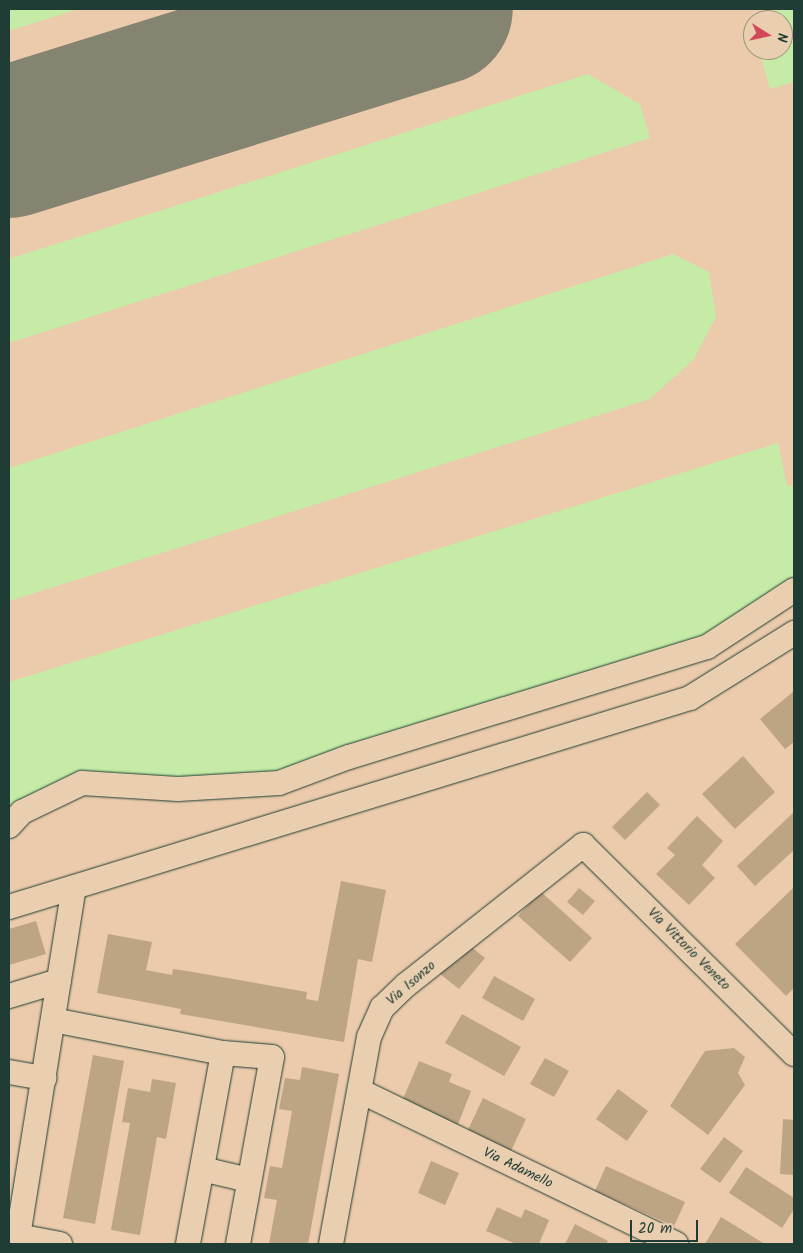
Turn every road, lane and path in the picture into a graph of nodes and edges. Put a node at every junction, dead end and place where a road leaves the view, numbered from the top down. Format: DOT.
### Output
graph roads {
  1 [pos="794,590"];
  2 [pos="794,633"];
  3 [pos="9,826"];
  4 [pos="584,845"];
  5 [pos="74,887"];
  6 [pos="9,908"];
  7 [pos="59,981"];
  8 [pos="9,996"];
  9 [pos="53,1020"];
  10 [pos="223,1053"];
  11 [pos="794,1054"];
  12 [pos="9,1072"];
  13 [pos="44,1078"];
  14 [pos="360,1092"];
  15 [pos="202,1169"];
  16 [pos="250,1180"];
  17 [pos="60,1244"];
  18 [pos="188,1244"];
  19 [pos="238,1244"];
  20 [pos="331,1244"];
  21 [pos="676,1244"];
  1 -- 3 [label="street"];
  2 -- 5 [label="street"];
  4 -- 11 [label="street, Via Vittorio Veneto"];
  4 -- 14 [label="street, Via Isonzo"];
  5 -- 6 [label="street"];
  5 -- 7 [label="street"];
  7 -- 8 [label="street"];
  7 -- 9 [label="street"];
  9 -- 10 [label="street"];
  9 -- 13 [label="street"];
  10 -- 15 [label="street"];
  10 -- 16 [label="street"];
  12 -- 13 [label="street"];
  13 -- 17 [label="street"];
  14 -- 20 [label="street, Via Isonzo"];
  14 -- 21 [label="street, Via Adamello"];
  15 -- 16 [label="street"];
  15 -- 18 [label="street"];
  16 -- 19 [label="street"];
}
